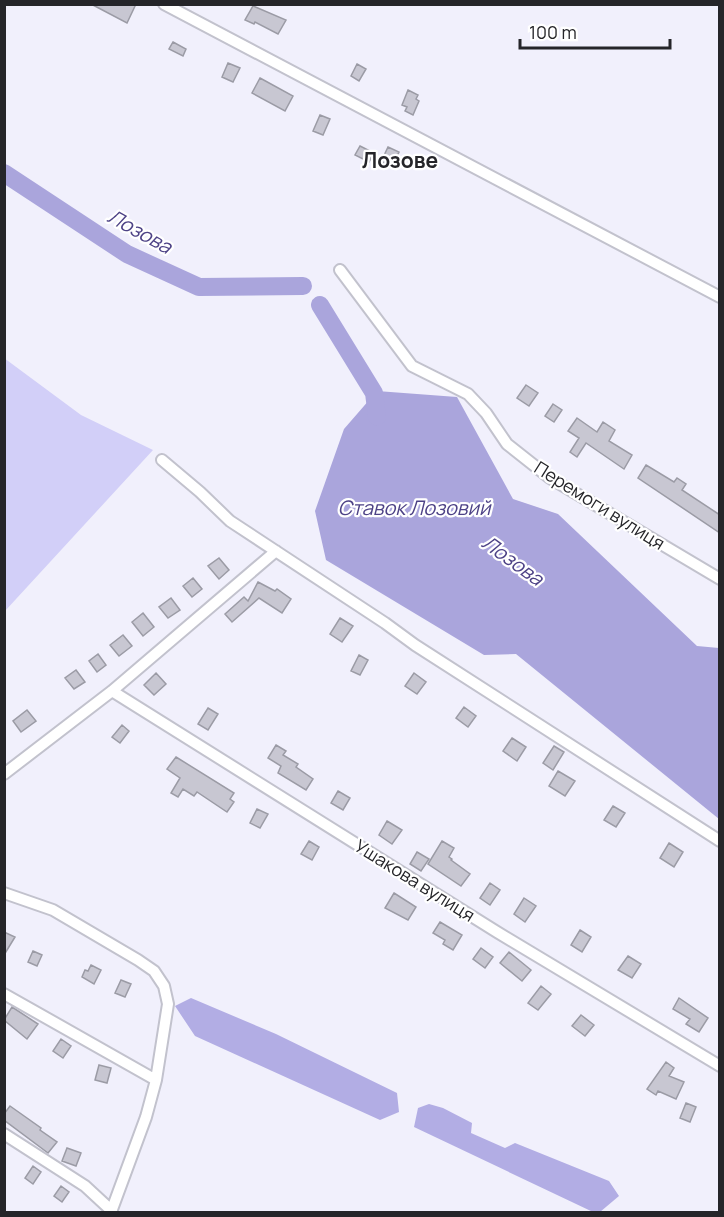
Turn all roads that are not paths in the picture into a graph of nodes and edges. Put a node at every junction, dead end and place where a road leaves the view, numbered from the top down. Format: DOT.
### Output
graph roads {
  1 [pos="164,4"];
  2 [pos="340,270"];
  3 [pos="720,297"];
  4 [pos="162,460"];
  5 [pos="276,551"];
  6 [pos="720,579"];
  7 [pos="112,691"];
  8 [pos="4,774"];
  9 [pos="720,841"];
  10 [pos="4,893"];
  11 [pos="4,994"];
  12 [pos="720,1066"];
  13 [pos="156,1080"];
  14 [pos="4,1134"];
  15 [pos="111,1212"];
  1 -- 3 [label="street"];
  2 -- 6 [label="street, Перемоги вулиця"];
  4 -- 5 [label="street"];
  5 -- 7 [label="street"];
  5 -- 9 [label="street"];
  7 -- 8 [label="street"];
  7 -- 12 [label="street, Ушакова вулиця"];
  10 -- 13 [label="street"];
  11 -- 13 [label="street"];
  13 -- 15 [label="street"];
  14 -- 15 [label="street"];
}
